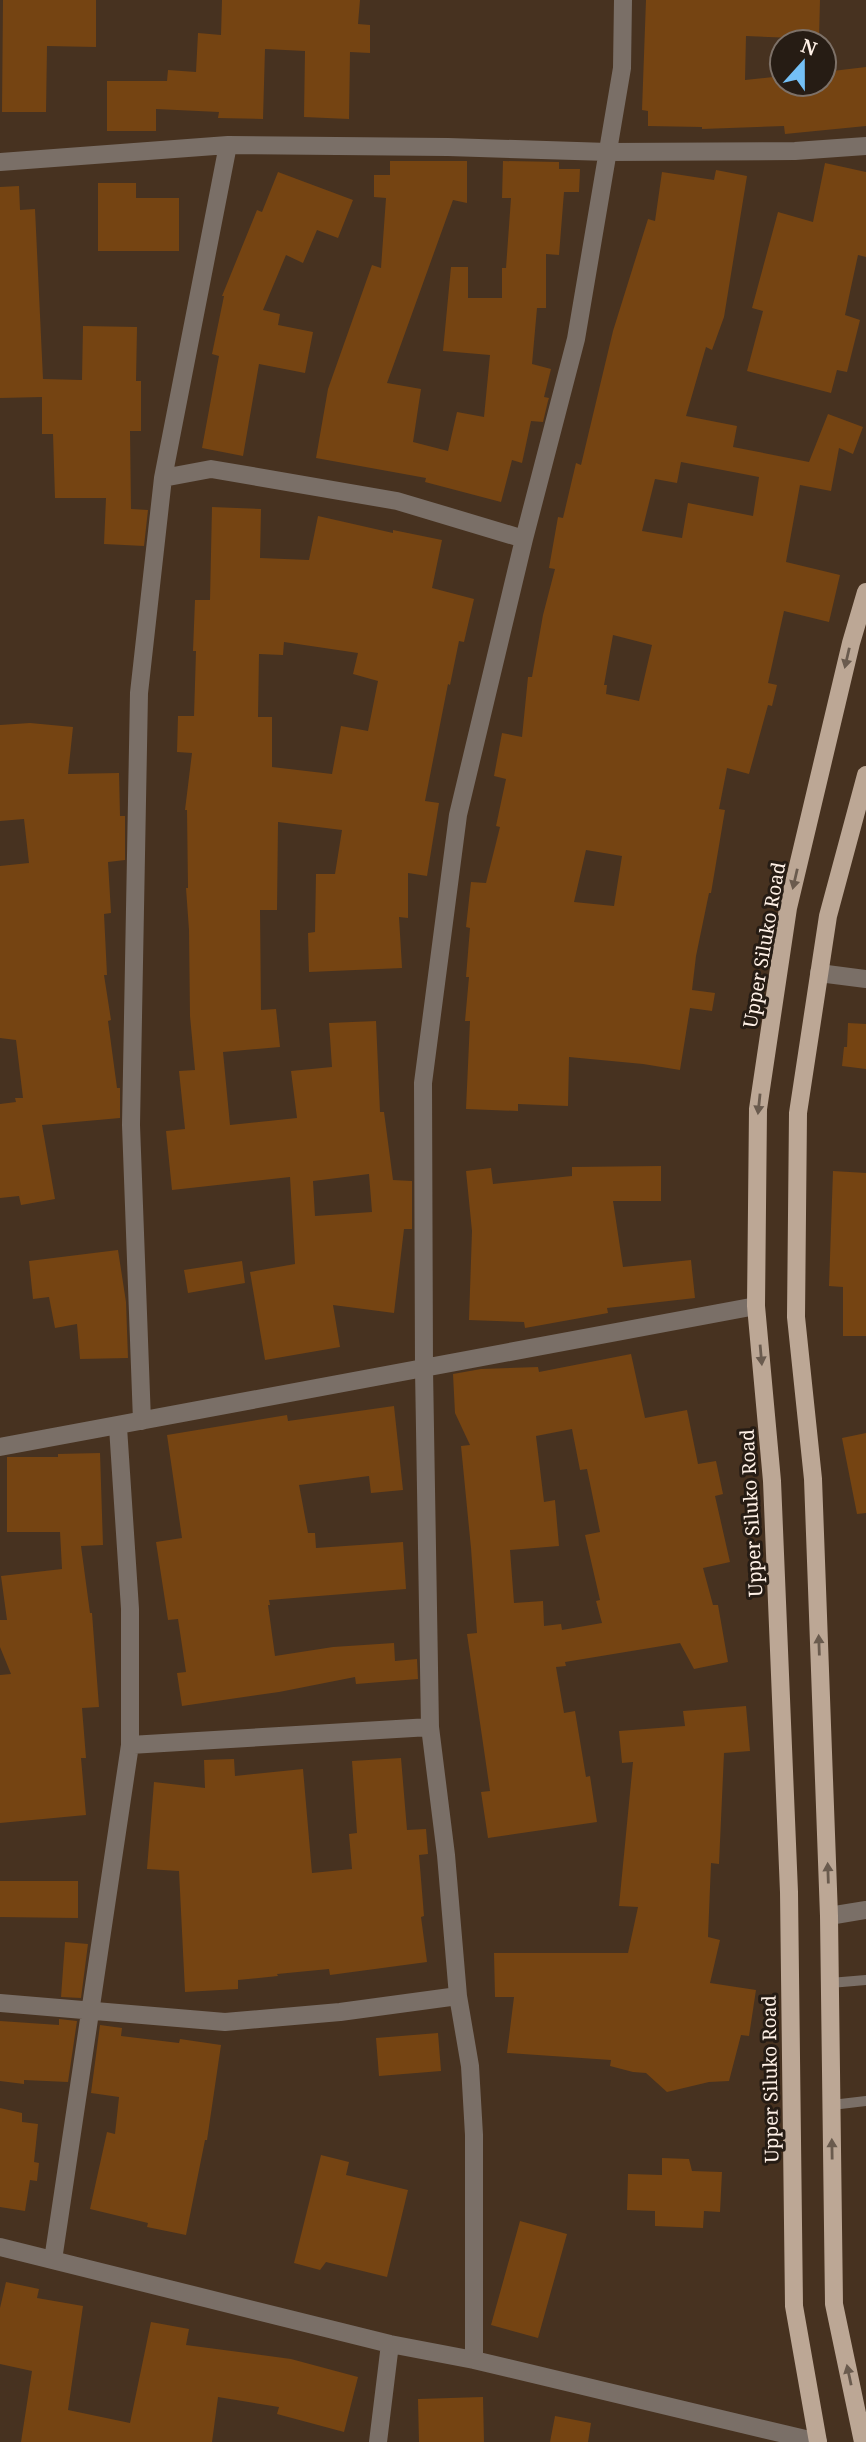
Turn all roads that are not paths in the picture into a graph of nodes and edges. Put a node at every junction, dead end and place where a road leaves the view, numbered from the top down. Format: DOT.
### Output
graph roads {
  1 [pos="623,0"];
  2 [pos="228,145"];
  3 [pos="866,146"];
  4 [pos="608,152"];
  5 [pos="0,162"];
  6 [pos="163,478"];
  7 [pos="524,539"];
  8 [pos="866,592"];
  9 [pos="866,775"];
  10 [pos="819,973"];
  11 [pos="866,979"];
  12 [pos="756,1306"];
  13 [pos="424,1369"];
  14 [pos="142,1421"];
  15 [pos="118,1427"];
  16 [pos="0,1447"];
  17 [pos="430,1727"];
  18 [pos="130,1745"];
  19 [pos="866,1910"];
  20 [pos="830,1916"];
  21 [pos="866,1980"];
  22 [pos="830,1983"];
  23 [pos="458,1996"];
  24 [pos="0,2003"];
  25 [pos="91,2011"];
  26 [pos="866,2101"];
  27 [pos="832,2105"];
  28 [pos="0,2247"];
  29 [pos="53,2260"];
  30 [pos="390,2344"];
  31 [pos="474,2360"];
  32 [pos="378,2442"];
  33 [pos="818,2442"];
  34 [pos="863,2442"];
  1 -- 4 [label="street"];
  2 -- 4 [label="street"];
  2 -- 5 [label="street"];
  2 -- 6 [label="street"];
  3 -- 4 [label="street"];
  4 -- 7 [label="street"];
  6 -- 7 [label="street"];
  6 -- 14 [label="street"];
  7 -- 13 [label="street"];
  8 -- 12 [label="main road, Upper Siluko Road, one-way"];
  9 -- 10 [label="main road"];
  10 -- 11 [label="street"];
  20 -- 10 [label="main road, one-way"];
  12 -- 13 [label="street"];
  12 -- 33 [label="main road, Upper Siluko Road, one-way"];
  13 -- 14 [label="street"];
  13 -- 17 [label="street"];
  14 -- 15 [label="street"];
  15 -- 16 [label="street"];
  15 -- 18 [label="street"];
  17 -- 18 [label="street"];
  17 -- 23 [label="street"];
  18 -- 25 [label="street"];
  19 -- 20 [label="street"];
  20 -- 22 [label="main road"];
  21 -- 22 [label="lane"];
  22 -- 27 [label="main road"];
  23 -- 25 [label="street"];
  23 -- 31 [label="street"];
  24 -- 25 [label="street"];
  25 -- 29 [label="street"];
  26 -- 27 [label="lane"];
  34 -- 27 [label="main road, one-way"];
  28 -- 29 [label="street"];
  29 -- 30 [label="street"];
  30 -- 31 [label="street"];
  30 -- 32 [label="street"];
  31 -- 33 [label="street"];
}
